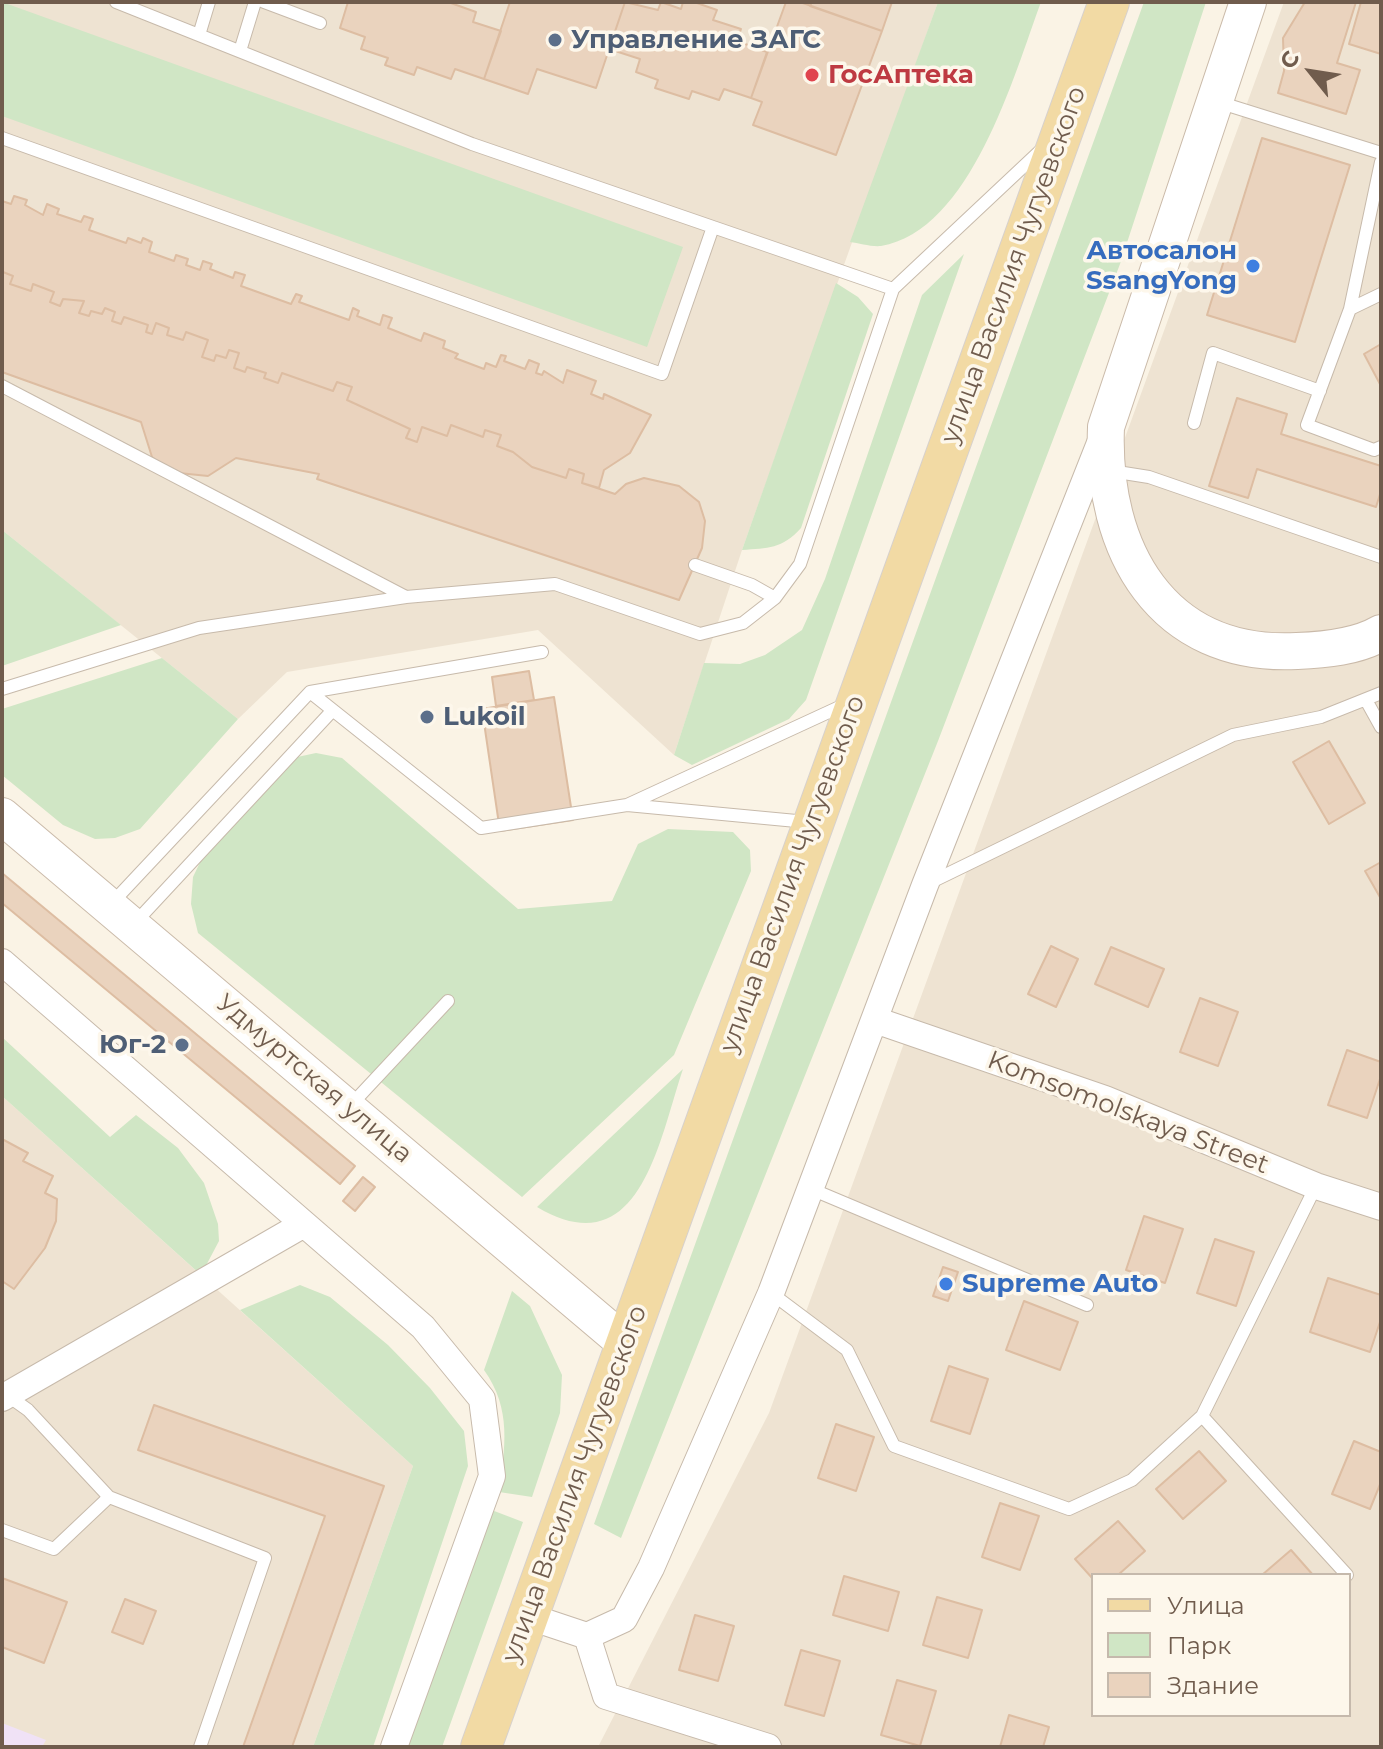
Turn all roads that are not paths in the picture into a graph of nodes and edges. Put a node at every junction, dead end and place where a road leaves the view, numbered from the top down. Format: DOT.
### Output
graph roads {
  1 [pos="116,2"];
  2 [pos="209,2"];
  3 [pos="255,2"];
  4 [pos="264,2"];
  5 [pos="1109,2"];
  6 [pos="1248,2"];
  7 [pos="320,23"];
  8 [pos="199,35"];
  9 [pos="240,51"];
  10 [pos="1215,101"];
  11 [pos="1064,129"];
  12 [pos="2,138"];
  13 [pos="1381,153"];
  14 [pos="1381,162"];
  15 [pos="713,227"];
  16 [pos="893,289"];
  17 [pos="1381,294"];
  18 [pos="1350,309"];
  19 [pos="2,386"];
  20 [pos="1320,391"];
  21 [pos="1194,423"];
  22 [pos="1106,427"];
  23 [pos="1381,447"];
  24 [pos="1104,470"];
  25 [pos="1381,557"];
  26 [pos="695,565"];
  27 [pos="406,597"];
  28 [pos="775,598"];
  29 [pos="1381,633"];
  30 [pos="542,652"];
  31 [pos="2,689"];
  32 [pos="310,692"];
  33 [pos="1381,693"];
  34 [pos="857,698"];
  35 [pos="1366,700"];
  36 [pos="332,711"];
  37 [pos="1381,727"];
  38 [pos="627,805"];
  39 [pos="2,816"];
  40 [pos="811,822"];
  41 [pos="925,885"];
  42 [pos="121,916"];
  43 [pos="2,962"];
  44 [pos="448,1001"];
  45 [pos="875,1020"];
  46 [pos="348,1108"];
  47 [pos="1316,1186"];
  48 [pos="811,1189"];
  49 [pos="1381,1207"];
  50 [pos="304,1224"];
  51 [pos="771,1293"];
  52 [pos="1087,1305"];
  53 [pos="625,1343"];
  54 [pos="4,1396"];
  55 [pos="1202,1416"];
  56 [pos="109,1497"];
  57 [pos="2,1530"];
  58 [pos="1345,1573"];
  59 [pos="527,1616"];
  60 [pos="587,1636"];
  61 [pos="200,1747"];
  62 [pos="394,1747"];
  63 [pos="481,1747"];
  64 [pos="768,1747"];
  1 -- 8 [label="lane"];
  2 -- 8 [label="lane"];
  3 -- 9 [label="lane"];
  4 -- 7 [label="lane"];
  5 -- 11 [label="main road, улица Василия Чугуевского"];
  6 -- 10 [label="street"];
  8 -- 9 [label="lane"];
  9 -- 15 [label="lane"];
  10 -- 13 [label="lane"];
  10 -- 22 [label="street"];
  11 -- 16 [label="lane"];
  11 -- 34 [label="main road, улица Василия Чугуевского"];
  12 -- 15 [label="lane"];
  14 -- 18 [label="lane"];
  15 -- 16 [label="lane"];
  16 -- 28 [label="lane"];
  17 -- 18 [label="lane"];
  18 -- 20 [label="lane"];
  19 -- 27 [label="lane"];
  20 -- 21 [label="lane"];
  20 -- 23 [label="lane"];
  22 -- 24 [label="street"];
  22 -- 41 [label="street"];
  24 -- 25 [label="lane"];
  24 -- 29 [label="street"];
  26 -- 28 [label="lane"];
  27 -- 28 [label="lane"];
  27 -- 31 [label="lane"];
  30 -- 32 [label="lane"];
  32 -- 36 [label="lane"];
  32 -- 42 [label="lane"];
  33 -- 35 [label="lane"];
  34 -- 38 [label="lane"];
  34 -- 40 [label="main road, улица Василия Чугуевского"];
  35 -- 37 [label="lane"];
  35 -- 41 [label="lane"];
  36 -- 38 [label="lane"];
  36 -- 42 [label="lane"];
  38 -- 40 [label="lane"];
  39 -- 42 [label="street, Удмуртская улица"];
  40 -- 53 [label="main road, улица Василия Чугуевского"];
  41 -- 45 [label="street"];
  42 -- 46 [label="street, Удмуртская улица"];
  43 -- 50 [label="street"];
  44 -- 46 [label="lane"];
  45 -- 47 [label="street, Komsomolskaya Street"];
  45 -- 48 [label="street"];
  46 -- 53 [label="street, Удмуртская улица"];
  47 -- 49 [label="street, Komsomolskaya Street"];
  47 -- 55 [label="lane"];
  48 -- 51 [label="street"];
  48 -- 52 [label="lane"];
  50 -- 54 [label="street"];
  50 -- 62 [label="street"];
  51 -- 55 [label="lane"];
  51 -- 60 [label="street"];
  53 -- 59 [label="main road, улица Василия Чугуевского"];
  54 -- 56 [label="lane"];
  55 -- 58 [label="lane"];
  56 -- 57 [label="lane"];
  56 -- 61 [label="lane"];
  59 -- 60 [label="street"];
  59 -- 63 [label="main road, улица Василия Чугуевского"];
  60 -- 64 [label="street"];
}
